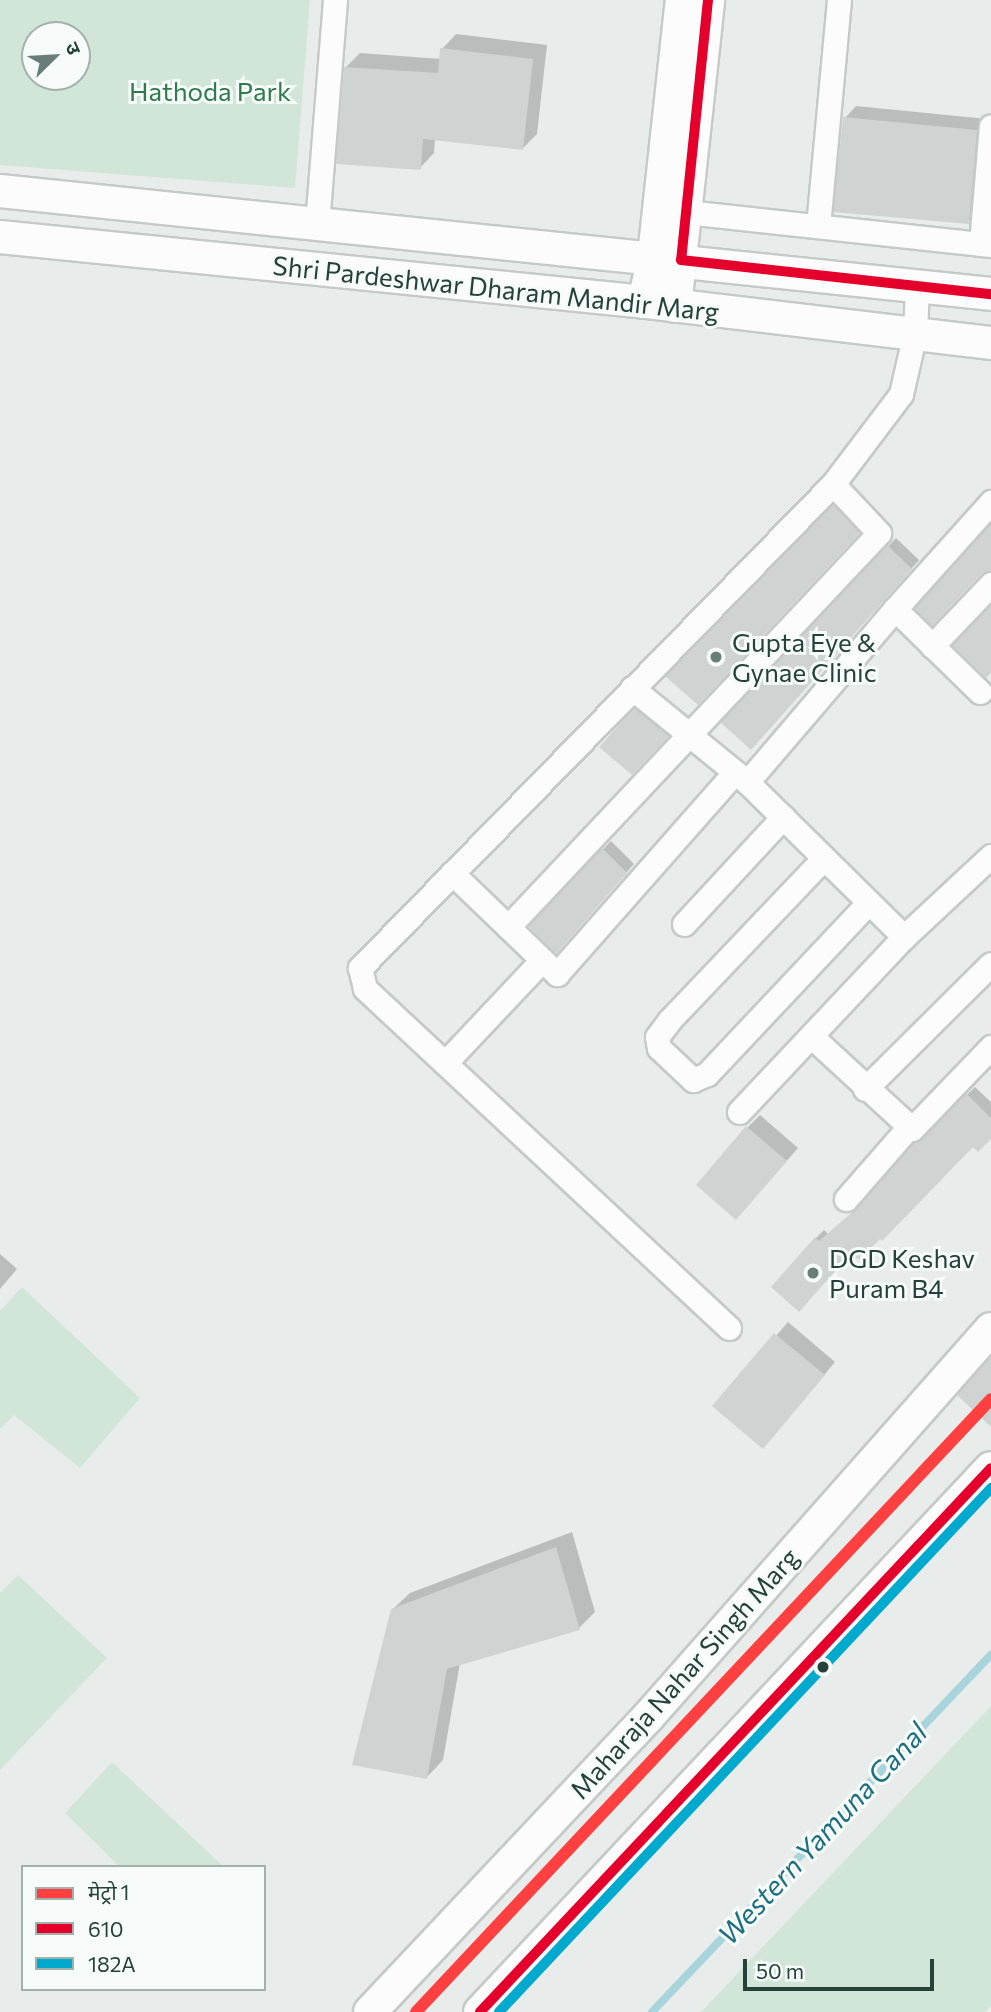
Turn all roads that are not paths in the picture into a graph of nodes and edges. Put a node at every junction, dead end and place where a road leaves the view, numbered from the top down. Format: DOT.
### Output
graph roads {
  1 [pos="335,0"];
  2 [pos="682,0"];
  3 [pos="708,0"];
  4 [pos="839,0"];
  5 [pos="991,127"];
  6 [pos="0,191"];
  7 [pos="686,212"];
  8 [pos="317,224"];
  9 [pos="818,226"];
  10 [pos="0,237"];
  11 [pos="986,244"];
  12 [pos="667,258"];
  13 [pos="917,287"];
  14 [pos="991,295"];
  15 [pos="643,302"];
  16 [pos="675,306"];
  17 [pos="915,333"];
  18 [pos="991,343"];
  19 [pos="833,484"];
  20 [pos="991,502"];
  21 [pos="991,584"];
  22 [pos="895,609"];
  23 [pos="932,646"];
  24 [pos="632,688"];
  25 [pos="987,692"];
  26 [pos="689,734"];
  27 [pos="741,777"];
  28 [pos="783,817"];
  29 [pos="991,856"];
  30 [pos="824,858"];
  31 [pos="452,873"];
  32 [pos="869,902"];
  33 [pos="684,924"];
  34 [pos="508,927"];
  35 [pos="904,937"];
  36 [pos="541,961"];
  37 [pos="991,964"];
  38 [pos="811,1036"];
  39 [pos="991,1047"];
  40 [pos="445,1063"];
  41 [pos="865,1089"];
  42 [pos="739,1112"];
  43 [pos="908,1128"];
  44 [pos="846,1199"];
  45 [pos="729,1328"];
  46 [pos="991,1329"];
  47 [pos="991,1468"];
  48 [pos="370,2012"];
  49 [pos="480,2012"];
  1 -- 8 [label="street"];
  2 -- 12 [label="main road"];
  3 -- 7 [label="main road"];
  4 -- 9 [label="street"];
  5 -- 11 [label="street"];
  6 -- 8 [label="main road, Shri Pardeshwar Dharam Mandir Marg"];
  7 -- 9 [label="street"];
  7 -- 12 [label="main road"];
  8 -- 12 [label="main road, Shri Pardeshwar Dharam Mandir Marg"];
  9 -- 11 [label="street"];
  10 -- 15 [label="main road, Shri Pardeshwar Dharam Mandir Marg"];
  12 -- 13 [label="main road, Shri Pardeshwar Dharam Mandir Marg"];
  12 -- 15 [label="main road"];
  12 -- 16 [label="main road"];
  13 -- 14 [label="main road, Shri Pardeshwar Dharam Mandir Marg"];
  13 -- 17 [label="street"];
  15 -- 16 [label="main road, Shri Pardeshwar Dharam Mandir Marg"];
  16 -- 17 [label="main road, Shri Pardeshwar Dharam Mandir Marg"];
  17 -- 18 [label="main road, Shri Pardeshwar Dharam Mandir Marg"];
  17 -- 19 [label="street"];
  19 -- 24 [label="street"];
  19 -- 26 [label="street"];
  20 -- 22 [label="street"];
  21 -- 23 [label="street"];
  22 -- 23 [label="street"];
  22 -- 27 [label="street"];
  23 -- 25 [label="street"];
  24 -- 26 [label="street"];
  24 -- 31 [label="street"];
  26 -- 27 [label="street"];
  26 -- 34 [label="street"];
  27 -- 28 [label="street"];
  27 -- 36 [label="street"];
  28 -- 30 [label="street"];
  28 -- 33 [label="street"];
  29 -- 35 [label="street"];
  30 -- 32 [label="street"];
  30 -- 32 [label="street"];
  31 -- 34 [label="street"];
  31 -- 40 [label="street"];
  32 -- 35 [label="street"];
  34 -- 36 [label="street"];
  35 -- 38 [label="street"];
  36 -- 40 [label="street"];
  37 -- 41 [label="street"];
  38 -- 41 [label="street"];
  38 -- 42 [label="street"];
  39 -- 43 [label="street"];
  40 -- 45 [label="street"];
  41 -- 43 [label="street"];
  43 -- 44 [label="street"];
  46 -- 48 [label="main road, Maharaja Nahar Singh Marg"];
  47 -- 49 [label="main road"];
}
